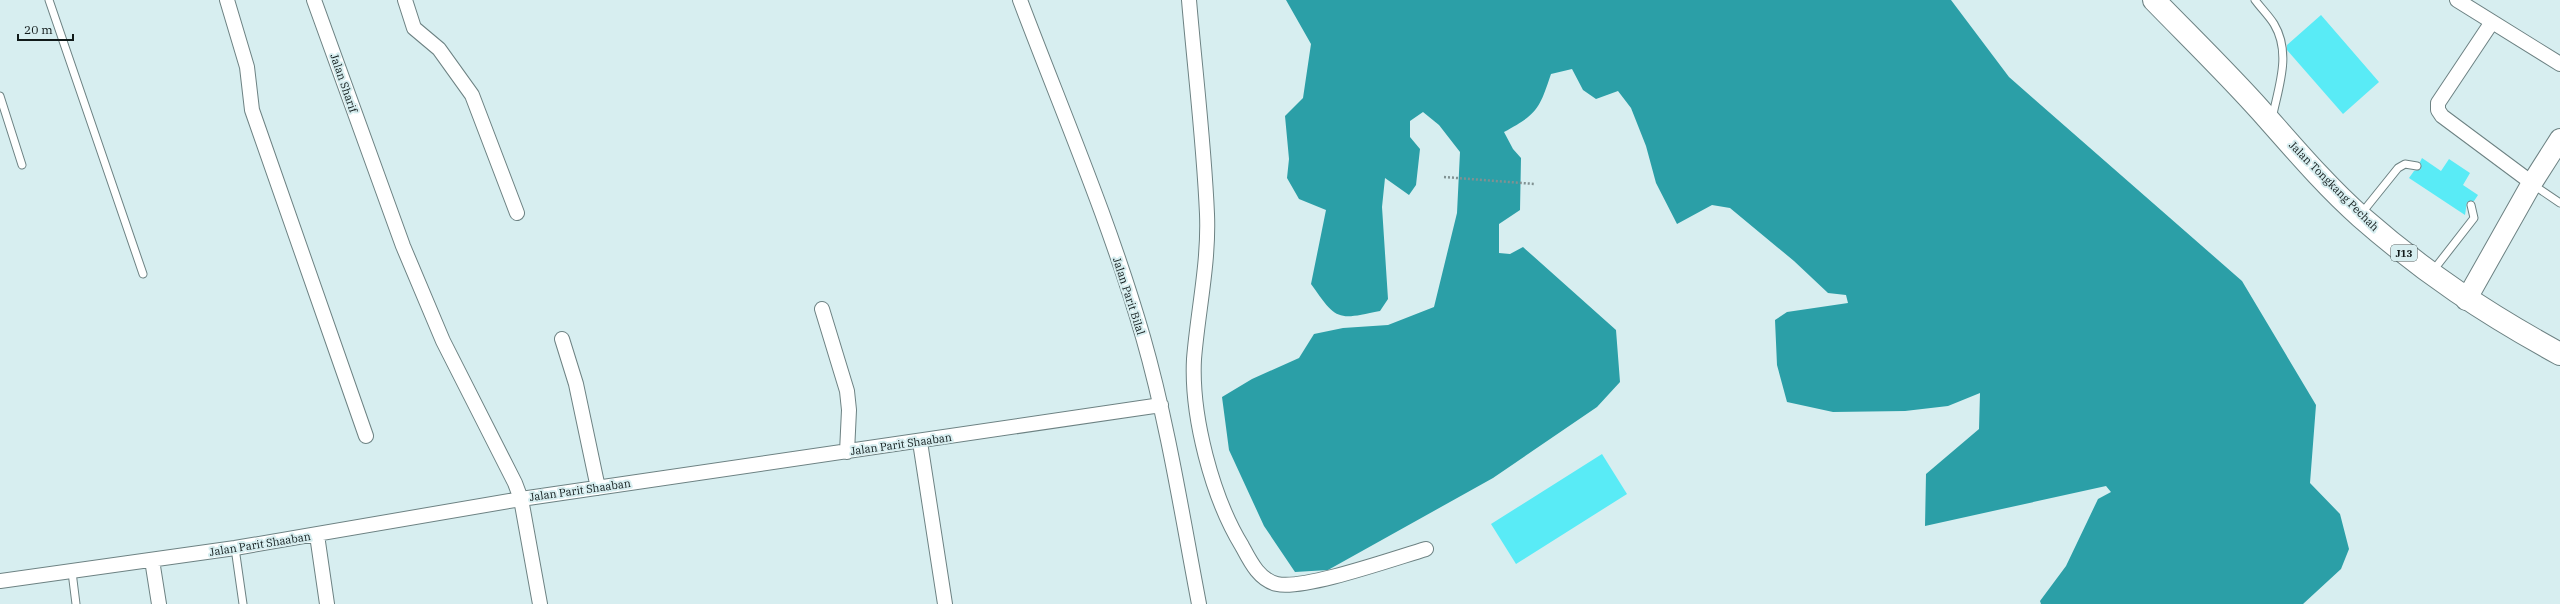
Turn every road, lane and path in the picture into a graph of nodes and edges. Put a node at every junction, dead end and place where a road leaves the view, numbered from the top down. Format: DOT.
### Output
graph roads {
  1 [pos="49,0"];
  2 [pos="227,0"];
  3 [pos="314,0"];
  4 [pos="405,0"];
  5 [pos="1020,0"];
  6 [pos="1189,0"];
  7 [pos="2154,0"];
  8 [pos="2255,0"];
  9 [pos="2457,0"];
  10 [pos="2492,22"];
  11 [pos="2560,64"];
  12 [pos="0,96"];
  13 [pos="2272,123"];
  14 [pos="2560,139"];
  15 [pos="22,165"];
  16 [pos="2417,166"];
  17 [pos="1444,177"];
  18 [pos="1535,184"];
  19 [pos="2532,184"];
  20 [pos="2560,203"];
  21 [pos="2472,205"];
  22 [pos="517,214"];
  23 [pos="2360,216"];
  24 [pos="143,274"];
  25 [pos="2430,275"];
  26 [pos="2466,300"];
  27 [pos="822,309"];
  28 [pos="562,339"];
  29 [pos="2560,354"];
  30 [pos="1161,405"];
  31 [pos="366,436"];
  32 [pos="920,442"];
  33 [pos="847,443"];
  34 [pos="597,478"];
  35 [pos="518,490"];
  36 [pos="317,535"];
  37 [pos="235,548"];
  38 [pos="1426,549"];
  39 [pos="152,560"];
  40 [pos="72,572"];
  41 [pos="0,581"];
  42 [pos="76,604"];
  43 [pos="159,604"];
  44 [pos="244,604"];
  45 [pos="327,604"];
  46 [pos="540,604"];
  47 [pos="945,604"];
  48 [pos="1199,604"];
  1 -- 24 [label="lane"];
  2 -- 31 [label="street"];
  3 -- 35 [label="street, Jalan Sharif"];
  4 -- 22 [label="street"];
  5 -- 30 [label="street, Jalan Parit Bilal"];
  6 -- 38 [label="street"];
  7 -- 13 [label="main road, Jalan Tongkang Pechah / J13"];
  8 -- 13 [label="lane"];
  9 -- 10 [label="street"];
  10 -- 11 [label="street"];
  10 -- 19 [label="street"];
  12 -- 15 [label="lane"];
  13 -- 23 [label="main road, Jalan Tongkang Pechah / J13"];
  14 -- 19 [label="street"];
  16 -- 23 [label="lane"];
  17 -- 18 [label="path"];
  19 -- 20 [label="lane"];
  19 -- 26 [label="street"];
  21 -- 25 [label="lane"];
  23 -- 25 [label="main road, Jalan Tongkang Pechah / J13"];
  25 -- 26 [label="main road, Jalan Tongkang Pechah / J13"];
  26 -- 29 [label="main road, Jalan Tongkang Pechah / J13"];
  27 -- 33 [label="street"];
  28 -- 34 [label="street"];
  30 -- 32 [label="street, Jalan Parit Shaaban"];
  30 -- 48 [label="street, Jalan Parit Bilal"];
  32 -- 33 [label="street, Jalan Parit Shaaban"];
  32 -- 47 [label="street"];
  33 -- 34 [label="street, Jalan Parit Shaaban"];
  34 -- 35 [label="street, Jalan Parit Shaaban"];
  35 -- 36 [label="street, Jalan Parit Shaaban"];
  35 -- 46 [label="street, Jalan Sharif"];
  36 -- 37 [label="street, Jalan Parit Shaaban"];
  36 -- 45 [label="street"];
  37 -- 39 [label="street, Jalan Parit Shaaban"];
  37 -- 44 [label="lane"];
  39 -- 40 [label="street, Jalan Parit Shaaban"];
  39 -- 43 [label="street"];
  40 -- 41 [label="street, Jalan Parit Shaaban"];
  40 -- 42 [label="lane"];
}
